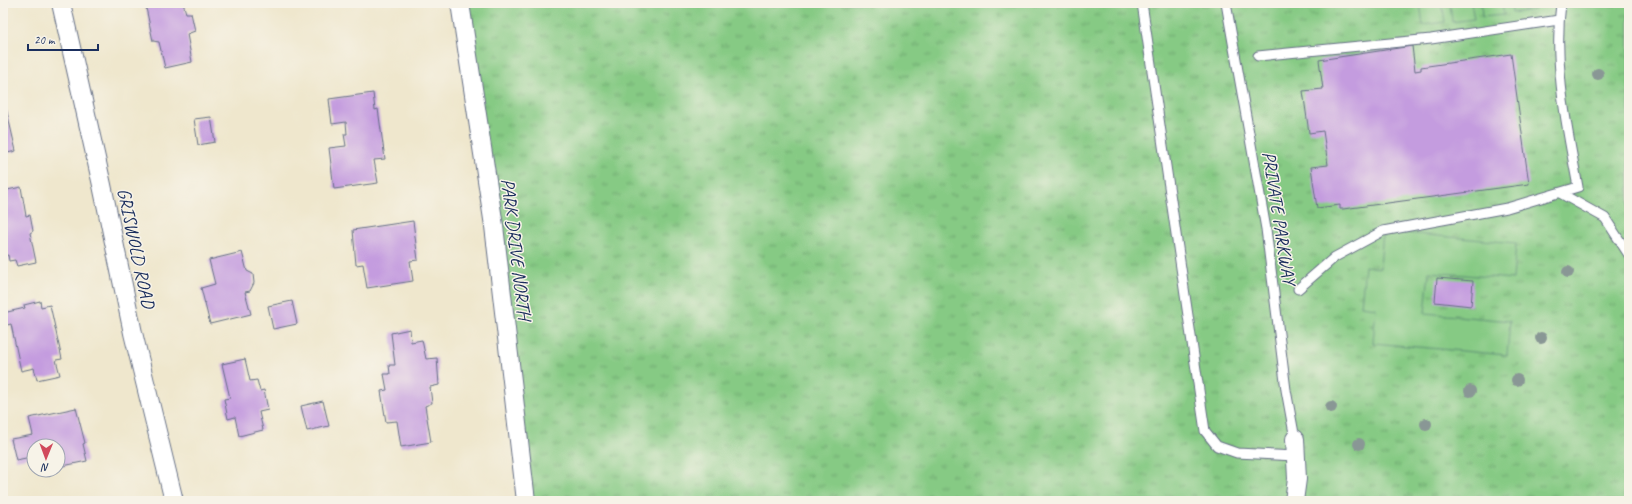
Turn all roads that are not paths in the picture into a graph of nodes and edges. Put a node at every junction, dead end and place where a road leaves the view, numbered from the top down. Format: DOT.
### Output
graph roads {
  1 [pos="60,3"];
  2 [pos="460,3"];
  3 [pos="1142,3"];
  4 [pos="1226,3"];
  5 [pos="1561,3"];
  6 [pos="1559,20"];
  7 [pos="1258,56"];
  8 [pos="1560,193"];
  9 [pos="1629,255"];
  10 [pos="1298,289"];
  11 [pos="1295,448"];
  12 [pos="174,501"];
  13 [pos="526,501"];
  14 [pos="1294,501"];
  1 -- 12 [label="street, GRISWOLD ROAD"];
  2 -- 13 [label="street, PARK DRIVE NORTH"];
  3 -- 11 [label="lane"];
  4 -- 11 [label="lane, PRIVATE PARKWAY"];
  5 -- 6 [label="lane"];
  6 -- 7 [label="lane"];
  6 -- 8 [label="lane"];
  8 -- 9 [label="lane"];
  8 -- 10 [label="lane"];
  11 -- 14 [label="street"];
}
